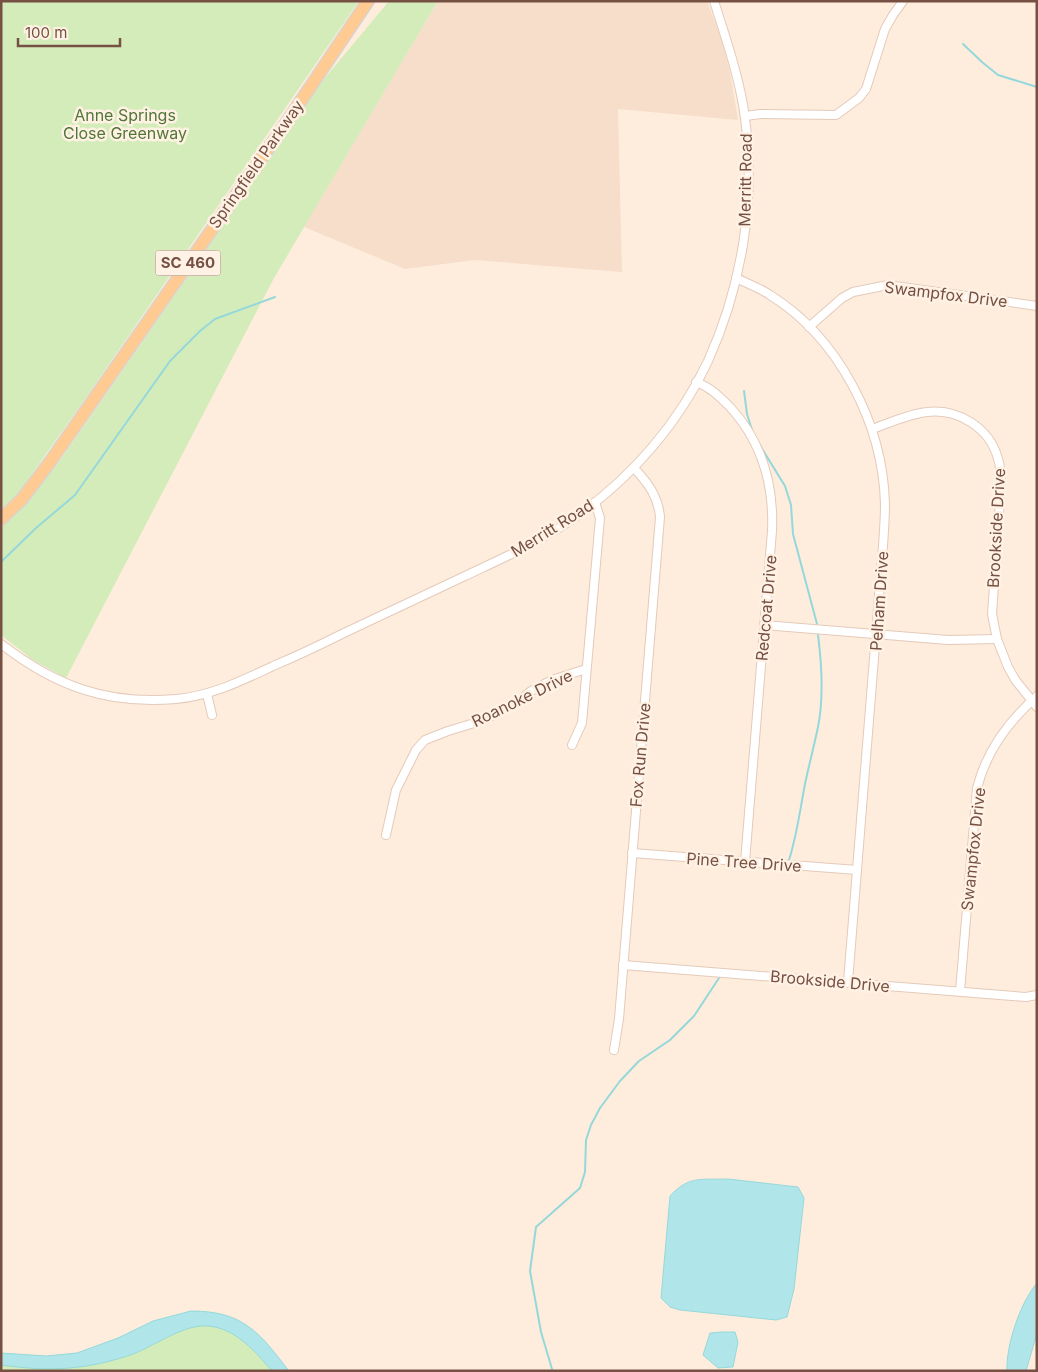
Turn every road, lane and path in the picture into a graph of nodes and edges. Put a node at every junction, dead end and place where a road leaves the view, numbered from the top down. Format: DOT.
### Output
graph roads {
  1 [pos="368,1"];
  2 [pos="714,1"];
  3 [pos="903,1"];
  4 [pos="745,116"];
  5 [pos="736,278"];
  6 [pos="1037,306"];
  7 [pos="809,327"];
  8 [pos="696,382"];
  9 [pos="872,429"];
  10 [pos="634,468"];
  11 [pos="595,502"];
  12 [pos="1,519"];
  13 [pos="764,625"];
  14 [pos="876,634"];
  15 [pos="997,639"];
  16 [pos="1,644"];
  17 [pos="586,669"];
  18 [pos="207,694"];
  19 [pos="1035,701"];
  20 [pos="212,715"];
  21 [pos="572,745"];
  22 [pos="386,835"];
  23 [pos="632,853"];
  24 [pos="745,862"];
  25 [pos="857,870"];
  26 [pos="623,965"];
  27 [pos="848,982"];
  28 [pos="960,991"];
  29 [pos="1037,995"];
  30 [pos="614,1050"];
  1 -- 12 [label="main road, Springfield Parkway / SC 460"];
  2 -- 4 [label="street, Merritt Road"];
  3 -- 4 [label="street"];
  4 -- 5 [label="street, Merritt Road"];
  5 -- 7 [label="street, Pelham Drive"];
  5 -- 8 [label="street, Merritt Road"];
  6 -- 7 [label="street, Swampfox Drive"];
  7 -- 9 [label="street, Pelham Drive"];
  8 -- 10 [label="street, Merritt Road"];
  8 -- 13 [label="street, Redcoat Drive"];
  9 -- 14 [label="street, Pelham Drive"];
  9 -- 15 [label="street, Brookside Drive"];
  10 -- 11 [label="street, Merritt Road"];
  10 -- 23 [label="street, Fox Run Drive"];
  11 -- 17 [label="street, Roanoke Drive"];
  11 -- 18 [label="street, Merritt Road"];
  13 -- 14 [label="street"];
  13 -- 24 [label="street, Redcoat Drive"];
  14 -- 15 [label="street"];
  14 -- 25 [label="street, Pelham Drive"];
  15 -- 19 [label="street, Brookside Drive"];
  16 -- 18 [label="street, Merritt Road"];
  17 -- 21 [label="street"];
  17 -- 22 [label="street, Roanoke Drive"];
  18 -- 20 [label="street"];
  19 -- 28 [label="street, Swampfox Drive"];
  23 -- 24 [label="street, Pine Tree Drive"];
  23 -- 26 [label="street, Fox Run Drive"];
  24 -- 25 [label="street, Pine Tree Drive"];
  25 -- 27 [label="street, Pelham Drive"];
  26 -- 27 [label="street, Brookside Drive"];
  26 -- 30 [label="street, Fox Run Drive"];
  27 -- 28 [label="street, Brookside Drive"];
  28 -- 29 [label="street, Brookside Drive"];
}
